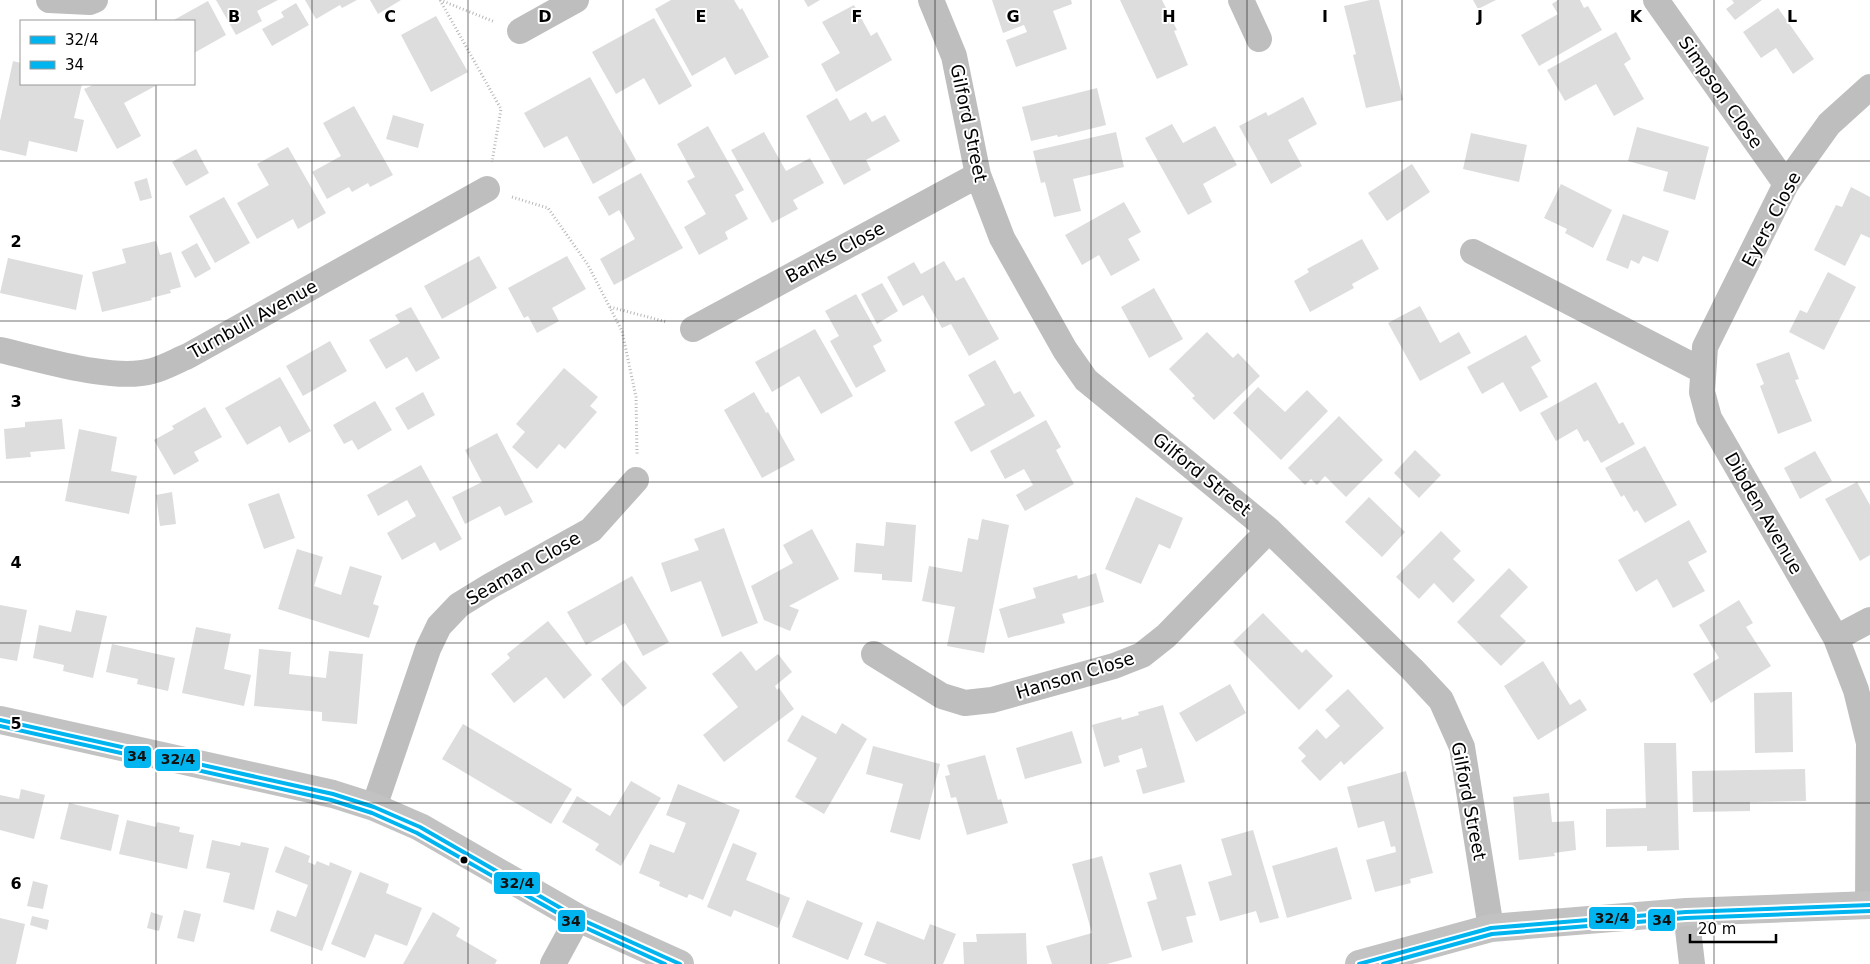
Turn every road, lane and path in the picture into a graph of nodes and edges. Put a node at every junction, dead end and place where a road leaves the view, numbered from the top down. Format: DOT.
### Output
graph roads {
  1 [pos="49,0"];
  2 [pos="95,0"];
  3 [pos="576,0"];
  4 [pos="932,0"];
  5 [pos="1241,0"];
  6 [pos="1656,0"];
  7 [pos="520,31"];
  8 [pos="1259,39"];
  9 [pos="1870,87"];
  10 [pos="978,175"];
  11 [pos="1786,184"];
  12 [pos="487,189"];
  13 [pos="1474,252"];
  14 [pos="610,307"];
  15 [pos="693,329"];
  16 [pos="0,350"];
  17 [pos="1703,371"];
  18 [pos="636,480"];
  19 [pos="1269,530"];
  20 [pos="1870,620"];
  21 [pos="1836,638"];
  22 [pos="874,654"];
  23 [pos="0,720"];
  24 [pos="374,807"];
  25 [pos="1869,905"];
  26 [pos="1686,912"];
  27 [pos="578,918"];
  28 [pos="1491,928"];
  29 [pos="553,964"];
  30 [pos="680,964"];
  31 [pos="1359,964"];
  32 [pos="1692,964"];
  1 -- 2 [label="street"];
  3 -- 7 [label="street"];
  4 -- 10 [label="street, Gilford Street"];
  5 -- 8 [label="street"];
  6 -- 11 [label="street, Simpson Close"];
  7 -- 12 [label="path"];
  9 -- 11 [label="street, Eyers Close"];
  10 -- 15 [label="street, Banks Close"];
  10 -- 19 [label="street, Gilford Street"];
  11 -- 17 [label="street, Eyers Close"];
  12 -- 14 [label="path"];
  12 -- 16 [label="street, Turnbull Avenue"];
  13 -- 17 [label="street"];
  14 -- 15 [label="path"];
  14 -- 18 [label="path"];
  17 -- 21 [label="street, Dibden Avenue"];
  18 -- 24 [label="street, Seaman Close"];
  19 -- 22 [label="street, Hanson Close"];
  19 -- 28 [label="street, Gilford Street"];
  20 -- 21 [label="street"];
  21 -- 25 [label="street, Dibden Avenue"];
  23 -- 24 [label="street"];
  24 -- 27 [label="street"];
  25 -- 26 [label="street"];
  26 -- 28 [label="street"];
  26 -- 32 [label="street"];
  27 -- 29 [label="street"];
  27 -- 30 [label="street"];
  28 -- 31 [label="street"];
}
